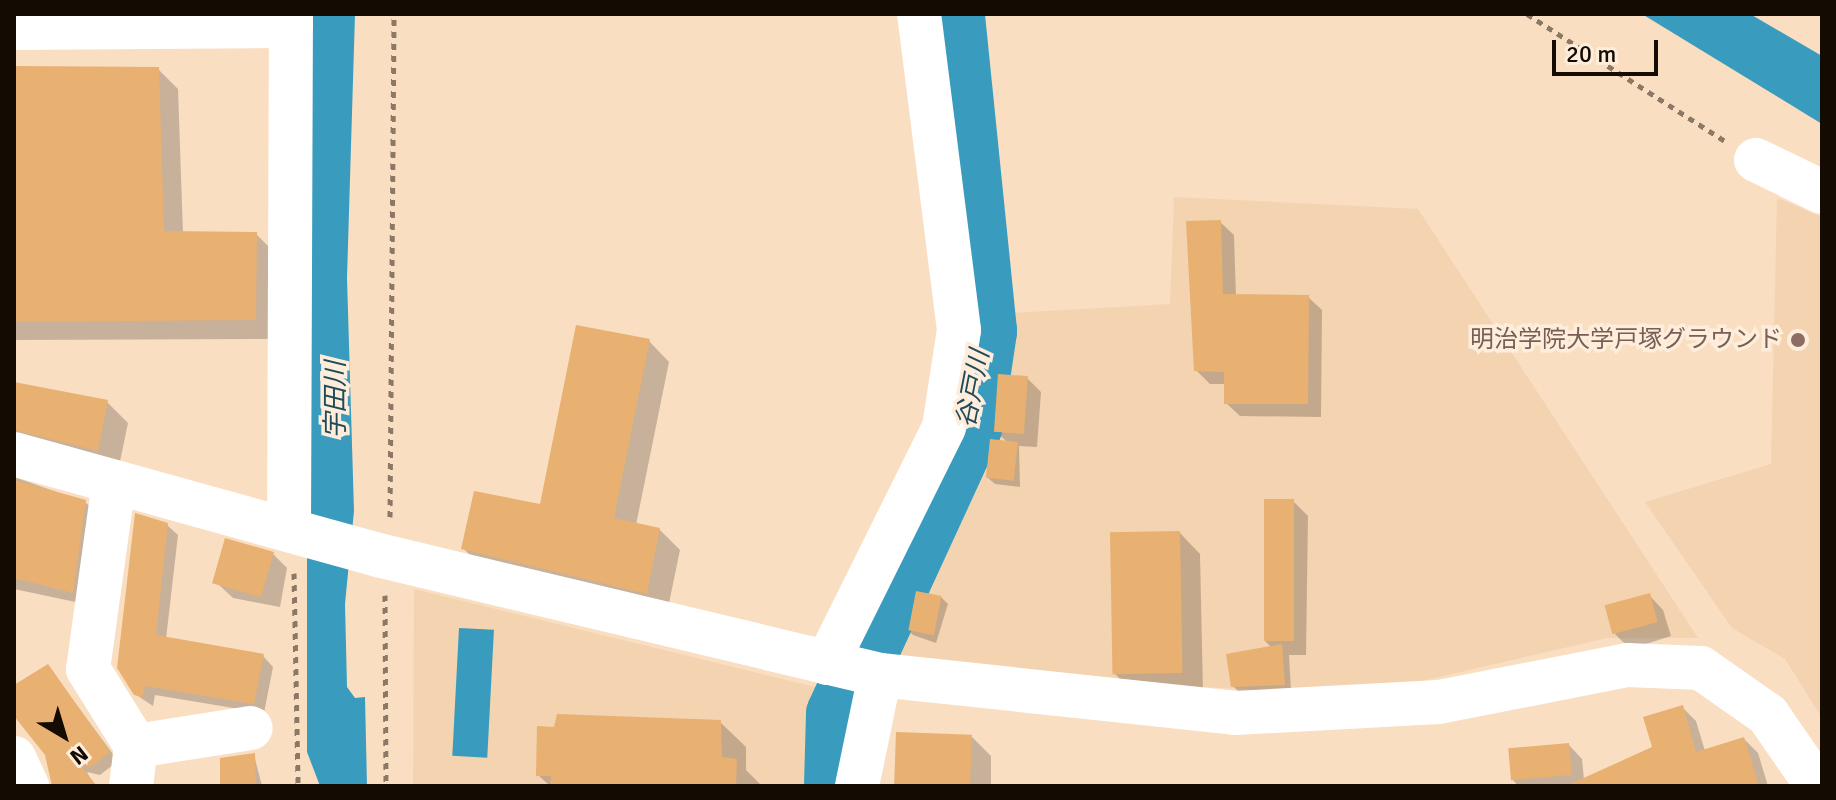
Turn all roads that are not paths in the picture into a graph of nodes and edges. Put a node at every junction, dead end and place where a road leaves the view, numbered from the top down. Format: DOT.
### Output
graph roads {
  1 [pos="919,14"];
  2 [pos="291,20"];
  3 [pos="14,28"];
  4 [pos="1756,160"];
  5 [pos="1822,192"];
  6 [pos="14,454"];
  7 [pos="114,482"];
  8 [pos="298,531"];
  9 [pos="851,668"];
  10 [pos="251,728"];
  11 [pos="14,758"];
  12 [pos="133,766"];
  13 [pos="27,786"];
  14 [pos="857,786"];
  15 [pos="1817,786"];
  1 -- 9 [label="street"];
  2 -- 3 [label="street"];
  2 -- 8 [label="street"];
  4 -- 5 [label="street"];
  6 -- 7 [label="street"];
  7 -- 8 [label="street"];
  7 -- 12 [label="street"];
  8 -- 9 [label="street"];
  9 -- 14 [label="street"];
  9 -- 15 [label="street"];
  10 -- 12 [label="street"];
  11 -- 13 [label="street"];
}
